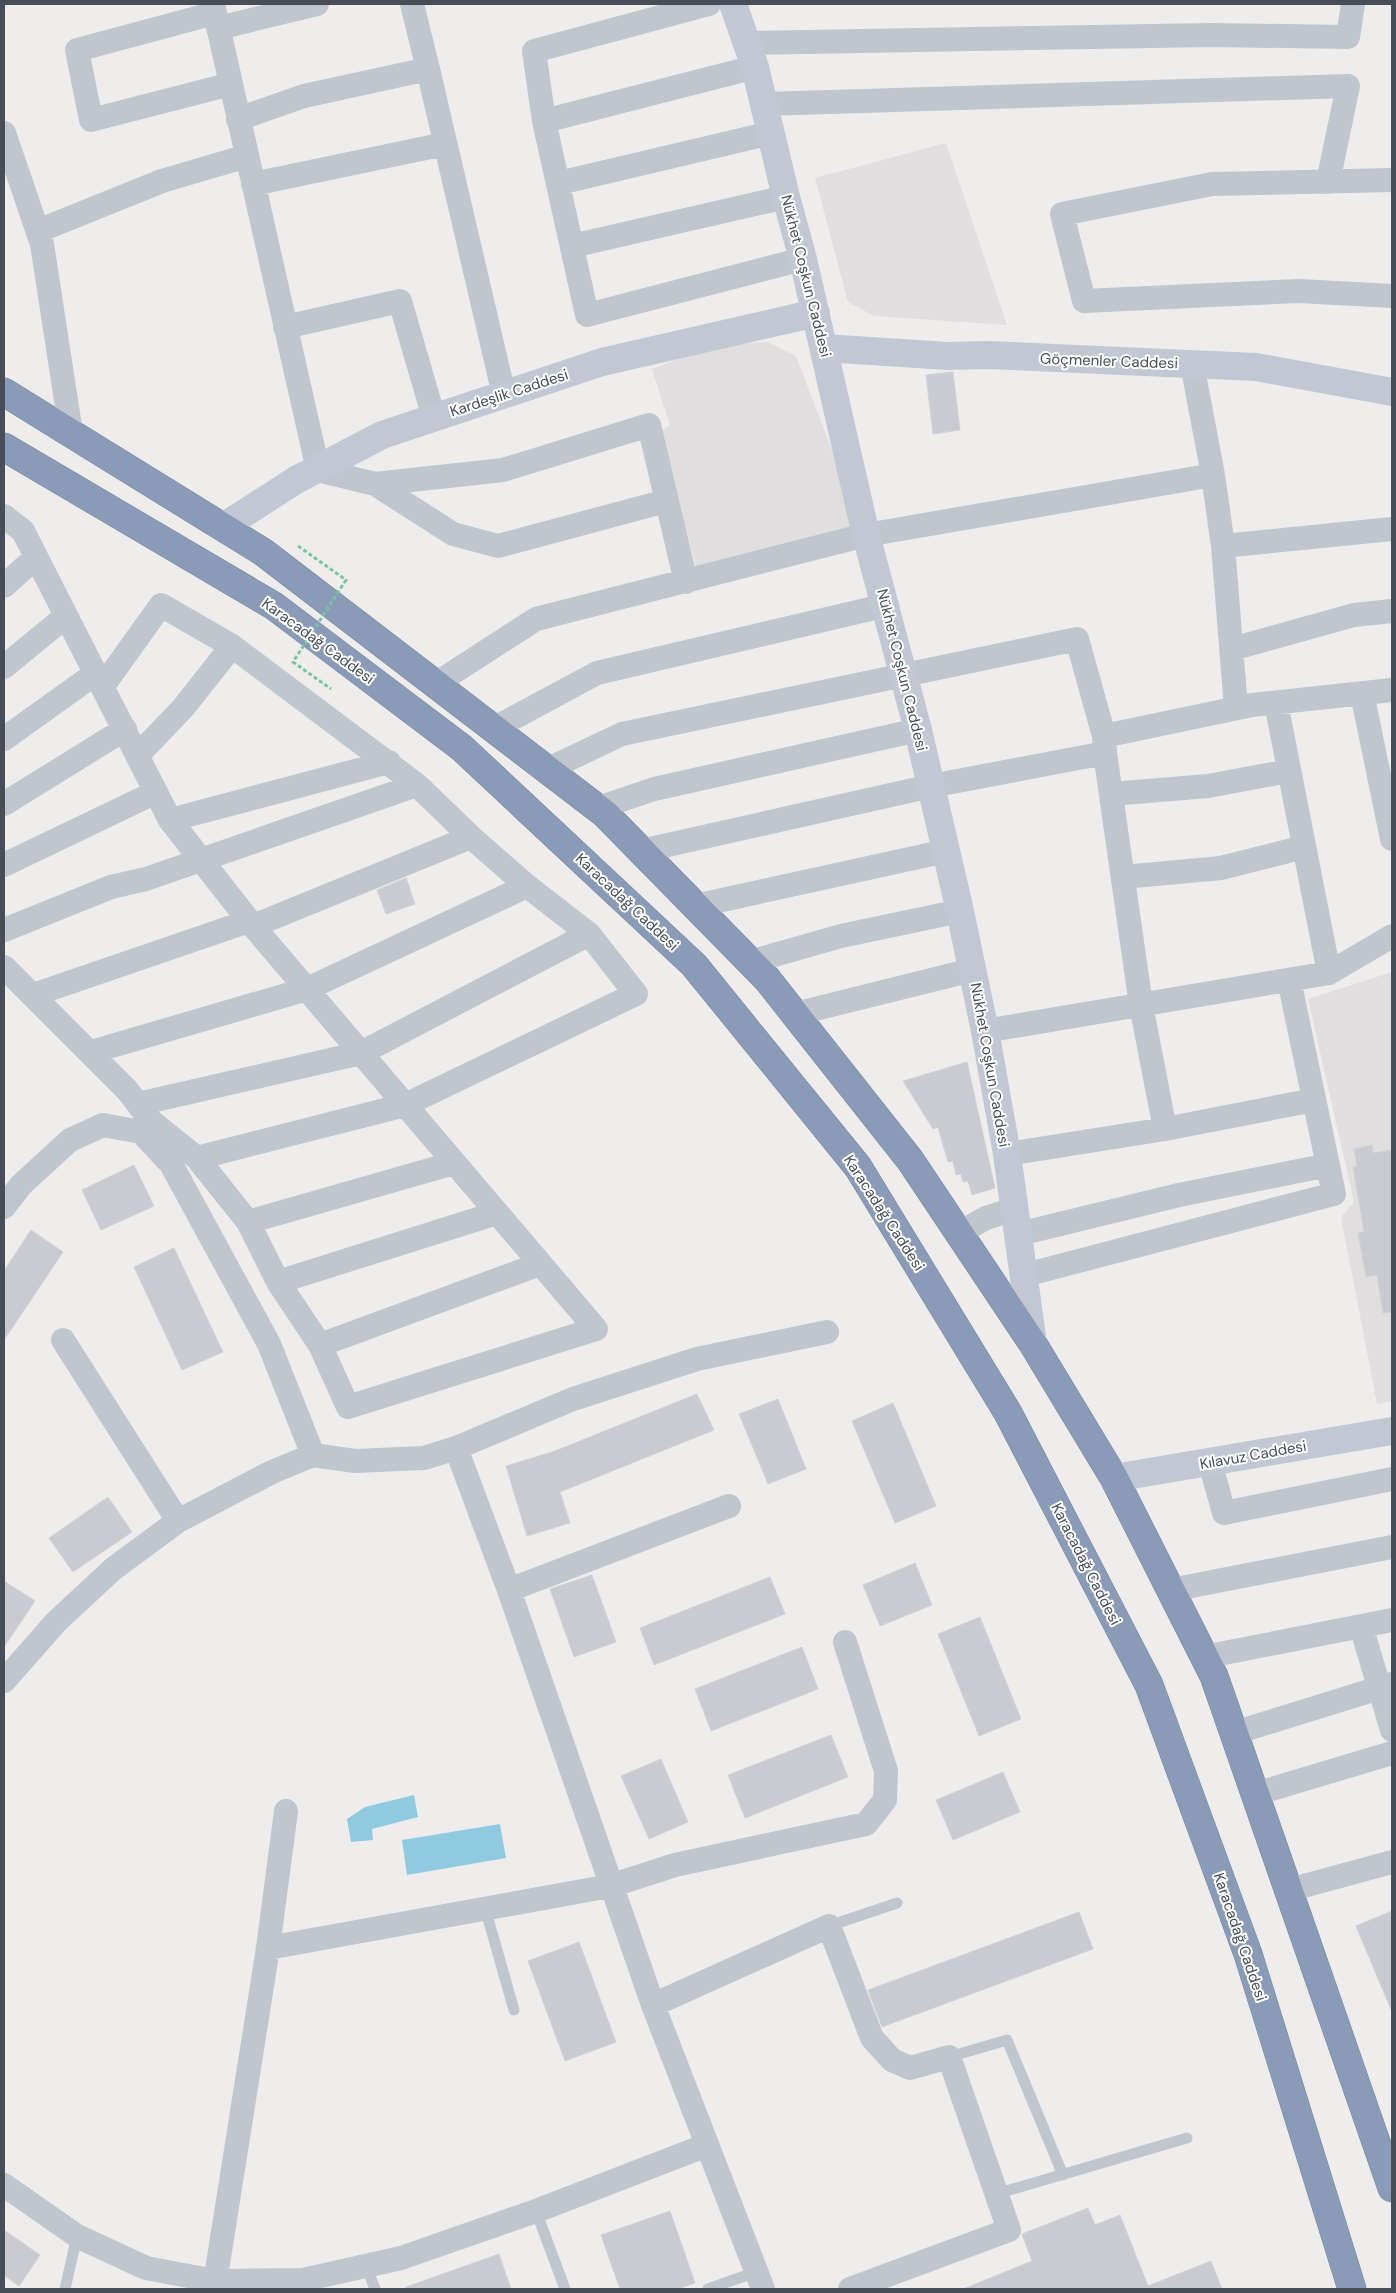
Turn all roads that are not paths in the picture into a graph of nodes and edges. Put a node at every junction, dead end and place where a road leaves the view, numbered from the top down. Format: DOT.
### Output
graph roads {
  1 [pos="317,4"];
  2 [pos="412,4"];
  3 [pos="709,4"];
  4 [pos="733,4"];
  5 [pos="1353,4"];
  6 [pos="215,15"];
  7 [pos="750,55"];
  8 [pos="428,69"];
  9 [pos="231,84"];
  10 [pos="764,104"];
  11 [pos="238,119"];
  12 [pos="544,120"];
  13 [pos="4,133"];
  14 [pos="771,133"];
  15 [pos="445,144"];
  16 [pos="247,156"];
  17 [pos="1392,180"];
  18 [pos="1328,182"];
  19 [pos="559,183"];
  20 [pos="253,184"];
  21 [pos="786,197"];
  22 [pos="38,231"];
  23 [pos="572,246"];
  24 [pos="803,259"];
  25 [pos="1392,296"];
  26 [pos="816,314"];
  27 [pos="285,326"];
  28 [pos="824,348"];
  29 [pos="1192,364"];
  30 [pos="4,392"];
  31 [pos="1392,392"];
  32 [pos="504,395"];
  33 [pos="434,418"];
  34 [pos="71,434"];
  35 [pos="4,447"];
  36 [pos="318,470"];
  37 [pos="1213,475"];
  38 [pos="375,484"];
  39 [pos="666,501"];
  40 [pos="4,516"];
  41 [pos="223,527"];
  42 [pos="1392,529"];
  43 [pos="866,535"];
  44 [pos="1223,546"];
  45 [pos="36,557"];
  46 [pos="686,582"];
  47 [pos="4,586"];
  48 [pos="886,605"];
  49 [pos="1392,611"];
  50 [pos="66,616"];
  51 [pos="232,646"];
  52 [pos="1232,649"];
  53 [pos="4,667"];
  54 [pos="903,674"];
  55 [pos="99,680"];
  56 [pos="437,683"];
  57 [pos="1392,690"];
  58 [pos="1362,693"];
  59 [pos="1276,702"];
  60 [pos="1236,708"];
  61 [pos="495,728"];
  62 [pos="125,729"];
  63 [pos="918,730"];
  64 [pos="4,739"];
  65 [pos="1104,744"];
  66 [pos="138,755"];
  67 [pos="389,762"];
  68 [pos="548,769"];
  69 [pos="1289,771"];
  70 [pos="417,785"];
  71 [pos="931,786"];
  72 [pos="156,792"];
  73 [pos="1111,794"];
  74 [pos="4,804"];
  75 [pos="598,808"];
  76 [pos="170,820"];
  77 [pos="471,837"];
  78 [pos="1392,839"];
  79 [pos="1304,847"];
  80 [pos="641,851"];
  81 [pos="946,851"];
  82 [pos="200,859"];
  83 [pos="4,865"];
  84 [pos="1123,877"];
  85 [pos="526,886"];
  86 [pos="695,906"];
  87 [pos="960,911"];
  88 [pos="251,923"];
  89 [pos="4,930"];
  90 [pos="589,934"];
  91 [pos="1392,936"];
  92 [pos="750,962"];
  93 [pos="4,967"];
  94 [pos="972,970"];
  95 [pos="1329,974"];
  96 [pos="1289,980"];
  97 [pos="307,989"];
  98 [pos="34,995"];
  99 [pos="1141,1005"];
  100 [pos="795,1014"];
  101 [pos="985,1031"];
  102 [pos="91,1052"];
  103 [pos="361,1053"];
  104 [pos="1314,1100"];
  105 [pos="138,1104"];
  106 [pos="405,1105"];
  107 [pos="1165,1129"];
  108 [pos="1007,1154"];
  109 [pos="197,1158"];
  110 [pos="454,1163"];
  111 [pos="1328,1165"];
  112 [pos="4,1207"];
  113 [pos="497,1213"];
  114 [pos="1017,1221"];
  115 [pos="248,1222"];
  116 [pos="959,1233"];
  117 [pos="540,1264"];
  118 [pos="1024,1275"];
  119 [pos="278,1282"];
  120 [pos="827,1332"];
  121 [pos="63,1340"];
  122 [pos="1033,1344"];
  123 [pos="320,1345"];
  124 [pos="1392,1431"];
  125 [pos="456,1448"];
  126 [pos="312,1455"];
  127 [pos="1210,1462"];
  128 [pos="1114,1478"];
  129 [pos="1392,1479"];
  130 [pos="729,1506"];
  131 [pos="178,1521"];
  132 [pos="1392,1547"];
  133 [pos="509,1590"];
  134 [pos="1171,1590"];
  135 [pos="1392,1620"];
  136 [pos="1360,1626"];
  137 [pos="845,1642"];
  138 [pos="1204,1657"];
  139 [pos="4,1681"];
  140 [pos="1386,1686"];
  141 [pos="1392,1730"];
  142 [pos="1234,1733"];
  143 [pos="1392,1753"];
  144 [pos="1255,1794"];
  145 [pos="286,1811"];
  146 [pos="1392,1862"];
  147 [pos="610,1886"];
  148 [pos="1289,1890"];
  149 [pos="897,1903"];
  150 [pos="485,1908"];
  151 [pos="829,1926"];
  152 [pos="268,1948"];
  153 [pos="653,2006"];
  154 [pos="514,2010"];
  155 [pos="949,2058"];
  156 [pos="1187,2138"];
  157 [pos="707,2145"];
  158 [pos="1063,2175"];
  159 [pos="4,2185"];
  160 [pos="1392,2188"];
  161 [pos="996,2194"];
  162 [pos="536,2211"];
  163 [pos="77,2236"];
  164 [pos="366,2266"];
  165 [pos="760,2281"];
  166 [pos="215,2285"];
  167 [pos="65,2289"];
  168 [pos="375,2289"];
  169 [pos="565,2289"];
  170 [pos="708,2289"];
  171 [pos="850,2289"];
  172 [pos="1352,2289"];
  1 -- 6 [label="street"];
  2 -- 8 [label="street"];
  3 -- 12 [label="street"];
  4 -- 7 [label="street, Nükhet Coşkun Caddesi"];
  5 -- 7 [label="street"];
  6 -- 9 [label="street"];
  6 -- 9 [label="street"];
  7 -- 10 [label="street, Nükhet Coşkun Caddesi"];
  7 -- 12 [label="street"];
  8 -- 11 [label="street"];
  8 -- 15 [label="street"];
  9 -- 11 [label="street"];
  10 -- 14 [label="street, Nükhet Coşkun Caddesi"];
  10 -- 18 [label="street"];
  11 -- 16 [label="street"];
  12 -- 19 [label="street"];
  13 -- 22 [label="street"];
  14 -- 19 [label="street"];
  14 -- 21 [label="street, Nükhet Coşkun Caddesi"];
  15 -- 20 [label="street"];
  15 -- 32 [label="street"];
  16 -- 20 [label="street"];
  16 -- 22 [label="street"];
  17 -- 18 [label="street"];
  18 -- 25 [label="street"];
  19 -- 23 [label="street"];
  20 -- 27 [label="street"];
  21 -- 23 [label="street"];
  21 -- 24 [label="street, Nükhet Coşkun Caddesi"];
  22 -- 34 [label="street"];
  23 -- 24 [label="street"];
  24 -- 26 [label="street, Nükhet Coşkun Caddesi"];
  26 -- 28 [label="street, Nükhet Coşkun Caddesi"];
  26 -- 32 [label="street, Kardeşlik Caddesi"];
  27 -- 33 [label="street"];
  27 -- 36 [label="street"];
  28 -- 29 [label="street, Göçmenler Caddesi"];
  28 -- 43 [label="street, Nükhet Coşkun Caddesi"];
  29 -- 31 [label="street, Göçmenler Caddesi"];
  29 -- 37 [label="street"];
  30 -- 34 [label="highway"];
  32 -- 33 [label="street, Kardeşlik Caddesi"];
  33 -- 36 [label="street, Kardeşlik Caddesi"];
  34 -- 41 [label="highway"];
  35 -- 172 [label="highway, Karacadağ Caddesi"];
  36 -- 38 [label="street"];
  36 -- 41 [label="street, Kardeşlik Caddesi"];
  37 -- 43 [label="street"];
  37 -- 44 [label="street"];
  38 -- 39 [label="street"];
  38 -- 39 [label="street"];
  39 -- 46 [label="street"];
  40 -- 45 [label="street"];
  41 -- 56 [label="highway"];
  42 -- 44 [label="street"];
  43 -- 46 [label="street"];
  43 -- 48 [label="street, Nükhet Coşkun Caddesi"];
  44 -- 52 [label="street"];
  45 -- 47 [label="street"];
  45 -- 50 [label="street"];
  46 -- 56 [label="street"];
  48 -- 54 [label="street, Nükhet Coşkun Caddesi"];
  48 -- 61 [label="street"];
  49 -- 52 [label="street"];
  50 -- 53 [label="street"];
  50 -- 55 [label="street"];
  51 -- 55 [label="street"];
  51 -- 66 [label="street"];
  51 -- 67 [label="street"];
  52 -- 60 [label="street"];
  54 -- 63 [label="street, Nükhet Coşkun Caddesi"];
  54 -- 65 [label="street"];
  54 -- 68 [label="street"];
  55 -- 62 [label="street"];
  55 -- 64 [label="street"];
  56 -- 61 [label="highway"];
  57 -- 58 [label="street"];
  58 -- 59 [label="street"];
  58 -- 78 [label="street"];
  59 -- 60 [label="street"];
  59 -- 69 [label="street"];
  60 -- 65 [label="street"];
  61 -- 68 [label="highway"];
  62 -- 66 [label="street"];
  62 -- 74 [label="street"];
  63 -- 71 [label="street, Nükhet Coşkun Caddesi"];
  63 -- 75 [label="street"];
  65 -- 71 [label="street"];
  65 -- 73 [label="street"];
  66 -- 72 [label="street"];
  67 -- 70 [label="street"];
  67 -- 76 [label="street"];
  68 -- 75 [label="highway"];
  69 -- 73 [label="street"];
  69 -- 79 [label="street"];
  70 -- 77 [label="street"];
  70 -- 82 [label="street"];
  71 -- 80 [label="street"];
  71 -- 81 [label="street, Nükhet Coşkun Caddesi"];
  72 -- 76 [label="street"];
  72 -- 83 [label="street"];
  73 -- 84 [label="street"];
  75 -- 80 [label="highway"];
  76 -- 82 [label="street"];
  77 -- 85 [label="street"];
  77 -- 88 [label="street"];
  79 -- 84 [label="street"];
  79 -- 95 [label="street"];
  80 -- 86 [label="highway"];
  81 -- 86 [label="street"];
  81 -- 87 [label="street, Nükhet Coşkun Caddesi"];
  82 -- 88 [label="street"];
  82 -- 89 [label="street"];
  84 -- 99 [label="street"];
  85 -- 90 [label="street"];
  85 -- 97 [label="street"];
  86 -- 92 [label="highway"];
  87 -- 92 [label="street"];
  87 -- 94 [label="street, Nükhet Coşkun Caddesi"];
  88 -- 97 [label="street"];
  88 -- 98 [label="street"];
  90 -- 103 [label="street"];
  90 -- 106 [label="street"];
  91 -- 95 [label="street"];
  92 -- 100 [label="highway"];
  93 -- 98 [label="street"];
  94 -- 100 [label="street"];
  94 -- 101 [label="street, Nükhet Coşkun Caddesi"];
  95 -- 96 [label="street"];
  96 -- 99 [label="street"];
  96 -- 104 [label="street"];
  97 -- 102 [label="street"];
  97 -- 103 [label="street"];
  98 -- 102 [label="street"];
  99 -- 101 [label="street"];
  99 -- 107 [label="street"];
  100 -- 116 [label="highway"];
  101 -- 108 [label="street, Nükhet Coşkun Caddesi"];
  102 -- 105 [label="street"];
  103 -- 105 [label="street"];
  103 -- 106 [label="street"];
  104 -- 107 [label="street"];
  104 -- 111 [label="street"];
  105 -- 109 [label="street"];
  106 -- 109 [label="street"];
  106 -- 110 [label="street"];
  107 -- 108 [label="street"];
  108 -- 114 [label="street, Nükhet Coşkun Caddesi"];
  109 -- 115 [label="street"];
  110 -- 113 [label="street"];
  110 -- 115 [label="street"];
  111 -- 114 [label="street"];
  111 -- 118 [label="street"];
  112 -- 126 [label="street"];
  113 -- 117 [label="street"];
  113 -- 119 [label="street"];
  114 -- 116 [label="street"];
  114 -- 118 [label="street, Nükhet Coşkun Caddesi"];
  115 -- 119 [label="street"];
  116 -- 122 [label="highway"];
  117 -- 123 [label="street"];
  117 -- 123 [label="street"];
  118 -- 122 [label="street, Nükhet Coşkun Caddesi"];
  119 -- 123 [label="street"];
  120 -- 125 [label="street"];
  121 -- 131 [label="street"];
  122 -- 128 [label="highway"];
  124 -- 127 [label="street, Kılavuz Caddesi"];
  125 -- 126 [label="street"];
  125 -- 133 [label="street"];
  126 -- 131 [label="street"];
  127 -- 128 [label="street, Kılavuz Caddesi"];
  127 -- 129 [label="street"];
  128 -- 134 [label="highway"];
  130 -- 133 [label="street"];
  131 -- 139 [label="street"];
  132 -- 134 [label="street"];
  133 -- 147 [label="street"];
  134 -- 138 [label="highway"];
  135 -- 136 [label="street"];
  136 -- 138 [label="street"];
  136 -- 140 [label="street"];
  137 -- 147 [label="street"];
  138 -- 142 [label="highway"];
  140 -- 141 [label="street"];
  140 -- 142 [label="street"];
  142 -- 144 [label="highway"];
  143 -- 144 [label="street"];
  144 -- 148 [label="highway"];
  145 -- 152 [label="street"];
  146 -- 148 [label="street"];
  147 -- 150 [label="street"];
  147 -- 153 [label="street"];
  148 -- 160 [label="highway"];
  149 -- 151 [label="lane"];
  150 -- 152 [label="street"];
  150 -- 154 [label="lane"];
  151 -- 153 [label="street"];
  151 -- 155 [label="street"];
  152 -- 166 [label="street"];
  153 -- 157 [label="street"];
  155 -- 158 [label="lane"];
  155 -- 161 [label="street"];
  156 -- 158 [label="lane"];
  157 -- 162 [label="street"];
  157 -- 165 [label="street"];
  158 -- 161 [label="lane"];
  159 -- 163 [label="street"];
  161 -- 171 [label="street"];
  162 -- 164 [label="street"];
  162 -- 169 [label="lane"];
  163 -- 166 [label="street"];
  163 -- 167 [label="lane"];
  164 -- 166 [label="street"];
  164 -- 168 [label="lane"];
  165 -- 170 [label="lane"];
}
